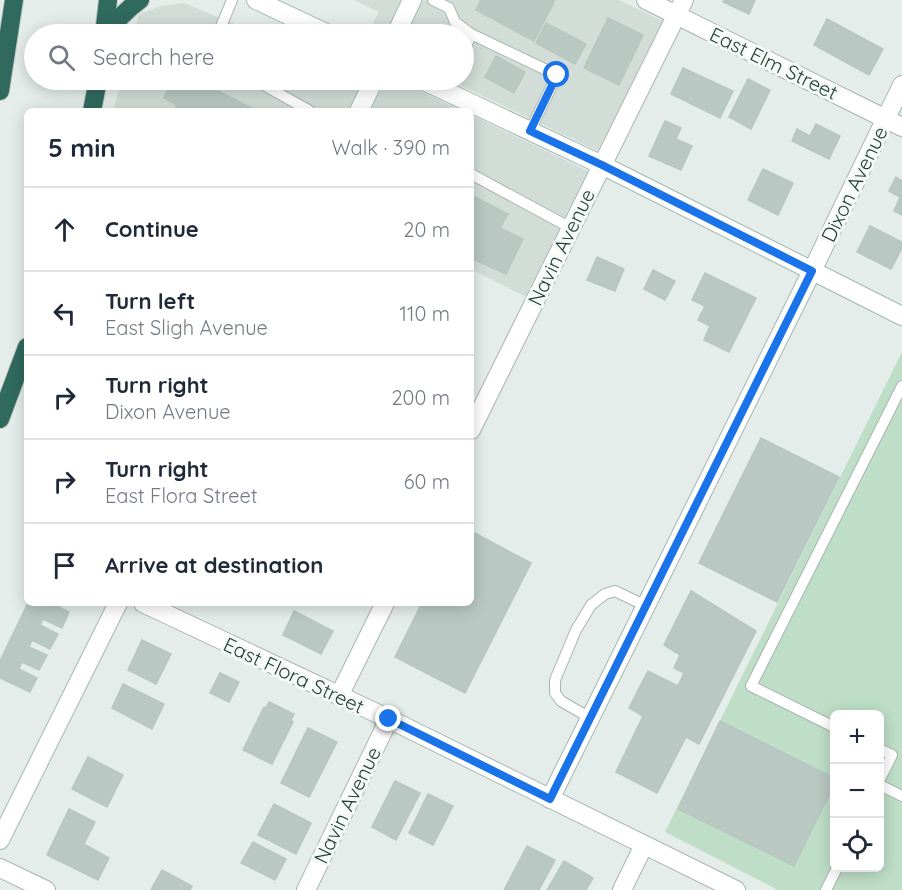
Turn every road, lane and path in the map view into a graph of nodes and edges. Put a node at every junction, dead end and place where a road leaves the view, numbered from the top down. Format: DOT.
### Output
graph roads {
  1 [pos="14,0"];
  2 [pos="108,0"];
  3 [pos="140,0"];
  4 [pos="232,0"];
  5 [pos="256,0"];
  6 [pos="412,0"];
  7 [pos="434,0"];
  8 [pos="646,0"];
  9 [pos="451,4"];
  10 [pos="680,8"];
  11 [pos="107,24"];
  12 [pos="113,24"];
  13 [pos="222,24"];
  14 [pos="307,24"];
  15 [pos="401,24"];
  16 [pos="458,24"];
  17 [pos="474,35"];
  18 [pos="902,85"];
  19 [pos="96,90"];
  20 [pos="273,90"];
  21 [pos="369,90"];
  22 [pos="456,90"];
  23 [pos="0,91"];
  24 [pos="93,108"];
  25 [pos="305,108"];
  26 [pos="360,108"];
  27 [pos="894,123"];
  28 [pos="530,131"];
  29 [pos="602,165"];
  30 [pos="474,176"];
  31 [pos="571,228"];
  32 [pos="812,271"];
  33 [pos="902,316"];
  34 [pos="24,355"];
  35 [pos="902,386"];
  36 [pos="0,419"];
  37 [pos="474,424"];
  38 [pos="117,606"];
  39 [pos="149,606"];
  40 [pos="384,606"];
  41 [pos="646,606"];
  42 [pos="339,696"];
  43 [pos="590,718"];
  44 [pos="389,719"];
  45 [pos="830,725"];
  46 [pos="884,751"];
  47 [pos="884,770"];
  48 [pos="884,787"];
  49 [pos="902,796"];
  50 [pos="550,799"];
  51 [pos="0,840"];
  52 [pos="644,845"];
  53 [pos="0,868"];
  54 [pos="835,872"];
  55 [pos="46,890"];
  56 [pos="306,890"];
  57 [pos="622,890"];
  58 [pos="736,890"];
  59 [pos="826,890"];
  1 -- 23 [label="highway"];
  2 -- 11 [label="highway"];
  3 -- 12 [label="highway"];
  4 -- 13 [label="lane"];
  5 -- 14 [label="street"];
  6 -- 15 [label="street"];
  7 -- 9 [label="lane"];
  8 -- 10 [label="street, East Elm Street"];
  9 -- 16 [label="lane"];
  10 -- 27 [label="street, East Elm Street"];
  10 -- 29 [label="street, Navin Avenue"];
  17 -- 28 [label="lane"];
  18 -- 27 [label="street, Dixon Avenue"];
  19 -- 24 [label="highway"];
  20 -- 25 [label="lane"];
  21 -- 26 [label="street"];
  22 -- 28 [label="street"];
  27 -- 32 [label="street, Dixon Avenue"];
  28 -- 29 [label="street"];
  29 -- 31 [label="street, Navin Avenue"];
  29 -- 32 [label="street"];
  30 -- 31 [label="lane"];
  31 -- 37 [label="street, Navin Avenue"];
  32 -- 33 [label="street"];
  32 -- 41 [label="street, Dixon Avenue"];
  34 -- 36 [label="highway"];
  35 -- 45 [label="lane"];
  38 -- 51 [label="street"];
  39 -- 42 [label="street, East Flora Street"];
  40 -- 42 [label="street"];
  41 -- 43 [label="street, Dixon Avenue"];
  41 -- 43 [label="lane"];
  42 -- 44 [label="street, East Flora Street"];
  43 -- 50 [label="street, Dixon Avenue"];
  44 -- 50 [label="street, East Flora Street"];
  44 -- 56 [label="street, Navin Avenue"];
  46 -- 47 [label="lane"];
  48 -- 49 [label="lane"];
  50 -- 52 [label="street, East Flora Street"];
  52 -- 57 [label="street"];
  52 -- 58 [label="street, East Flora Street"];
  53 -- 55 [label="street"];
  54 -- 59 [label="lane"];
}
